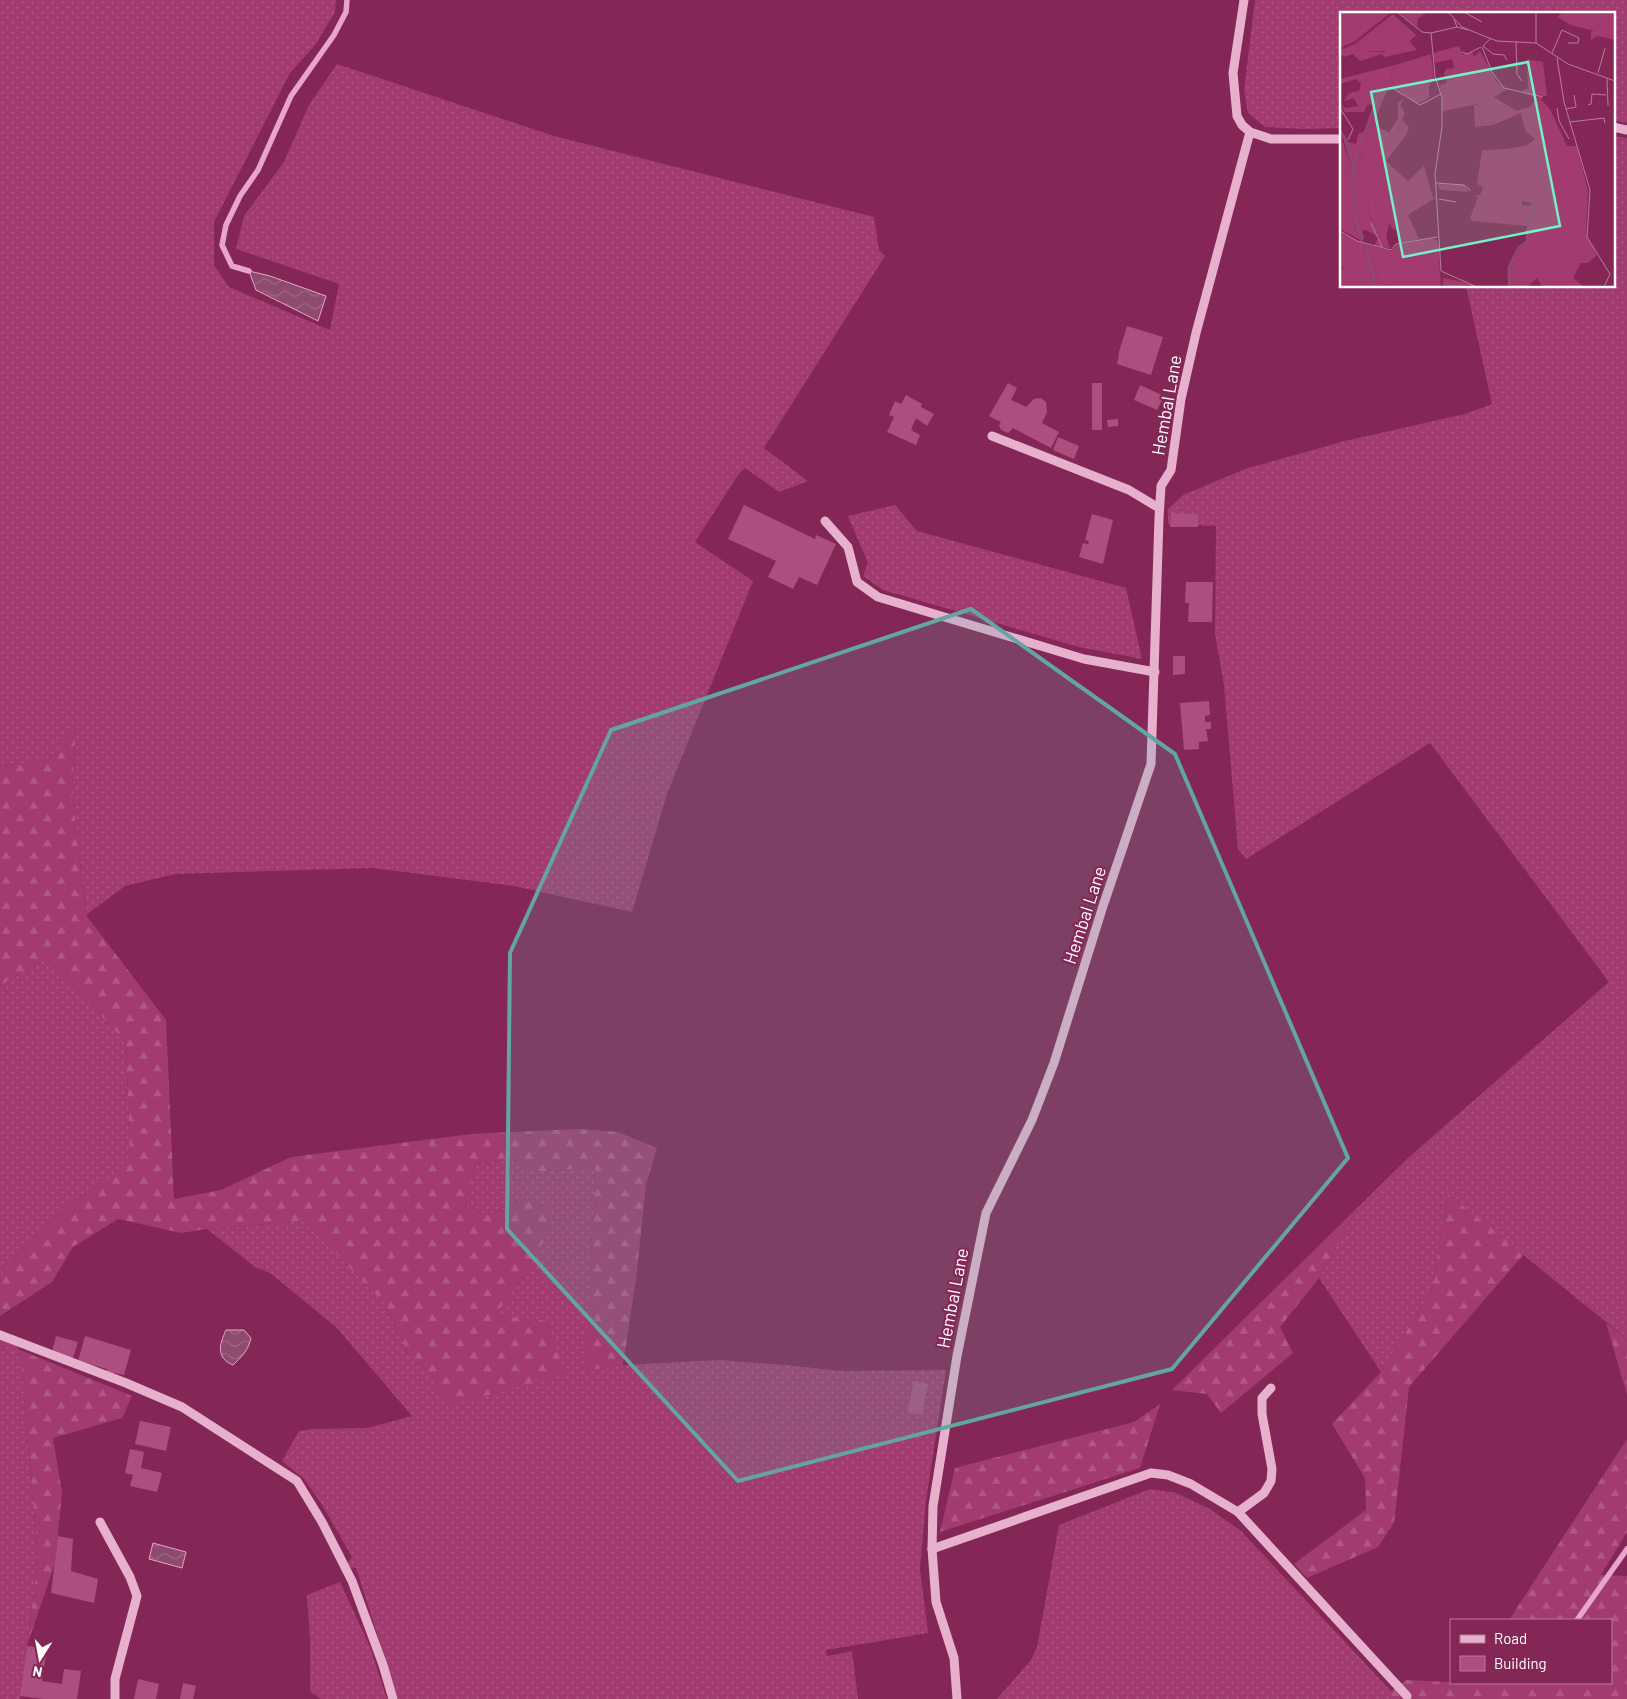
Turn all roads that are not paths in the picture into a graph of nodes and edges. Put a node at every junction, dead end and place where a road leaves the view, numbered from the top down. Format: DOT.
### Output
graph roads {
  1 [pos="1244,0"];
  2 [pos="1614,128"];
  3 [pos="1627,130"];
  4 [pos="1250,132"];
  5 [pos="1340,139"];
  6 [pos="992,436"];
  7 [pos="1160,508"];
  8 [pos="825,521"];
  9 [pos="1155,672"];
  10 [pos="0,1335"];
  11 [pos="1271,1388"];
  12 [pos="1238,1512"];
  13 [pos="100,1522"];
  14 [pos="932,1549"];
  15 [pos="1406,1696"];
  16 [pos="114,1699"];
  17 [pos="393,1699"];
  18 [pos="957,1699"];
  1 -- 4 [label="street"];
  2 -- 3 [label="street"];
  4 -- 5 [label="street"];
  4 -- 7 [label="street, Hembal Lane"];
  6 -- 7 [label="street"];
  7 -- 9 [label="street, Hembal Lane"];
  8 -- 9 [label="street"];
  9 -- 14 [label="street, Hembal Lane"];
  10 -- 17 [label="street"];
  11 -- 12 [label="street"];
  12 -- 14 [label="street"];
  12 -- 15 [label="street"];
  13 -- 16 [label="street"];
  14 -- 18 [label="street, Hembal Lane"];
}
